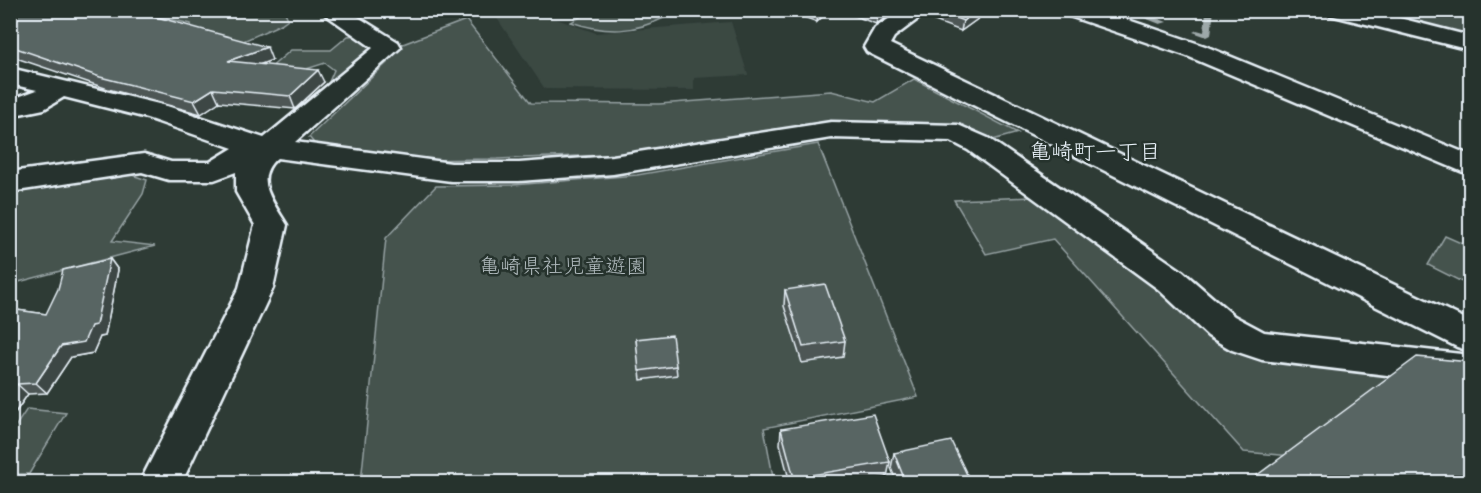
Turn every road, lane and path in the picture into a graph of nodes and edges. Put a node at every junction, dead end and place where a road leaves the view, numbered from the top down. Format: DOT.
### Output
graph roads {
  1 [pos="330,10"];
  2 [pos="919,10"];
  3 [pos="1074,10"];
  4 [pos="1338,10"];
  5 [pos="1470,43"];
  6 [pos="10,76"];
  7 [pos="59,89"];
  8 [pos="10,108"];
  9 [pos="263,148"];
  10 [pos="1470,166"];
  11 [pos="10,182"];
  12 [pos="1470,337"];
  13 [pos="1470,370"];
  14 [pos="161,483"];
  1 -- 9 [label="street"];
  2 -- 12 [label="street"];
  3 -- 10 [label="street"];
  4 -- 5 [label="street"];
  6 -- 7 [label="street"];
  7 -- 8 [label="street"];
  7 -- 9 [label="street"];
  9 -- 11 [label="street"];
  9 -- 13 [label="street"];
  9 -- 14 [label="street"];
}
